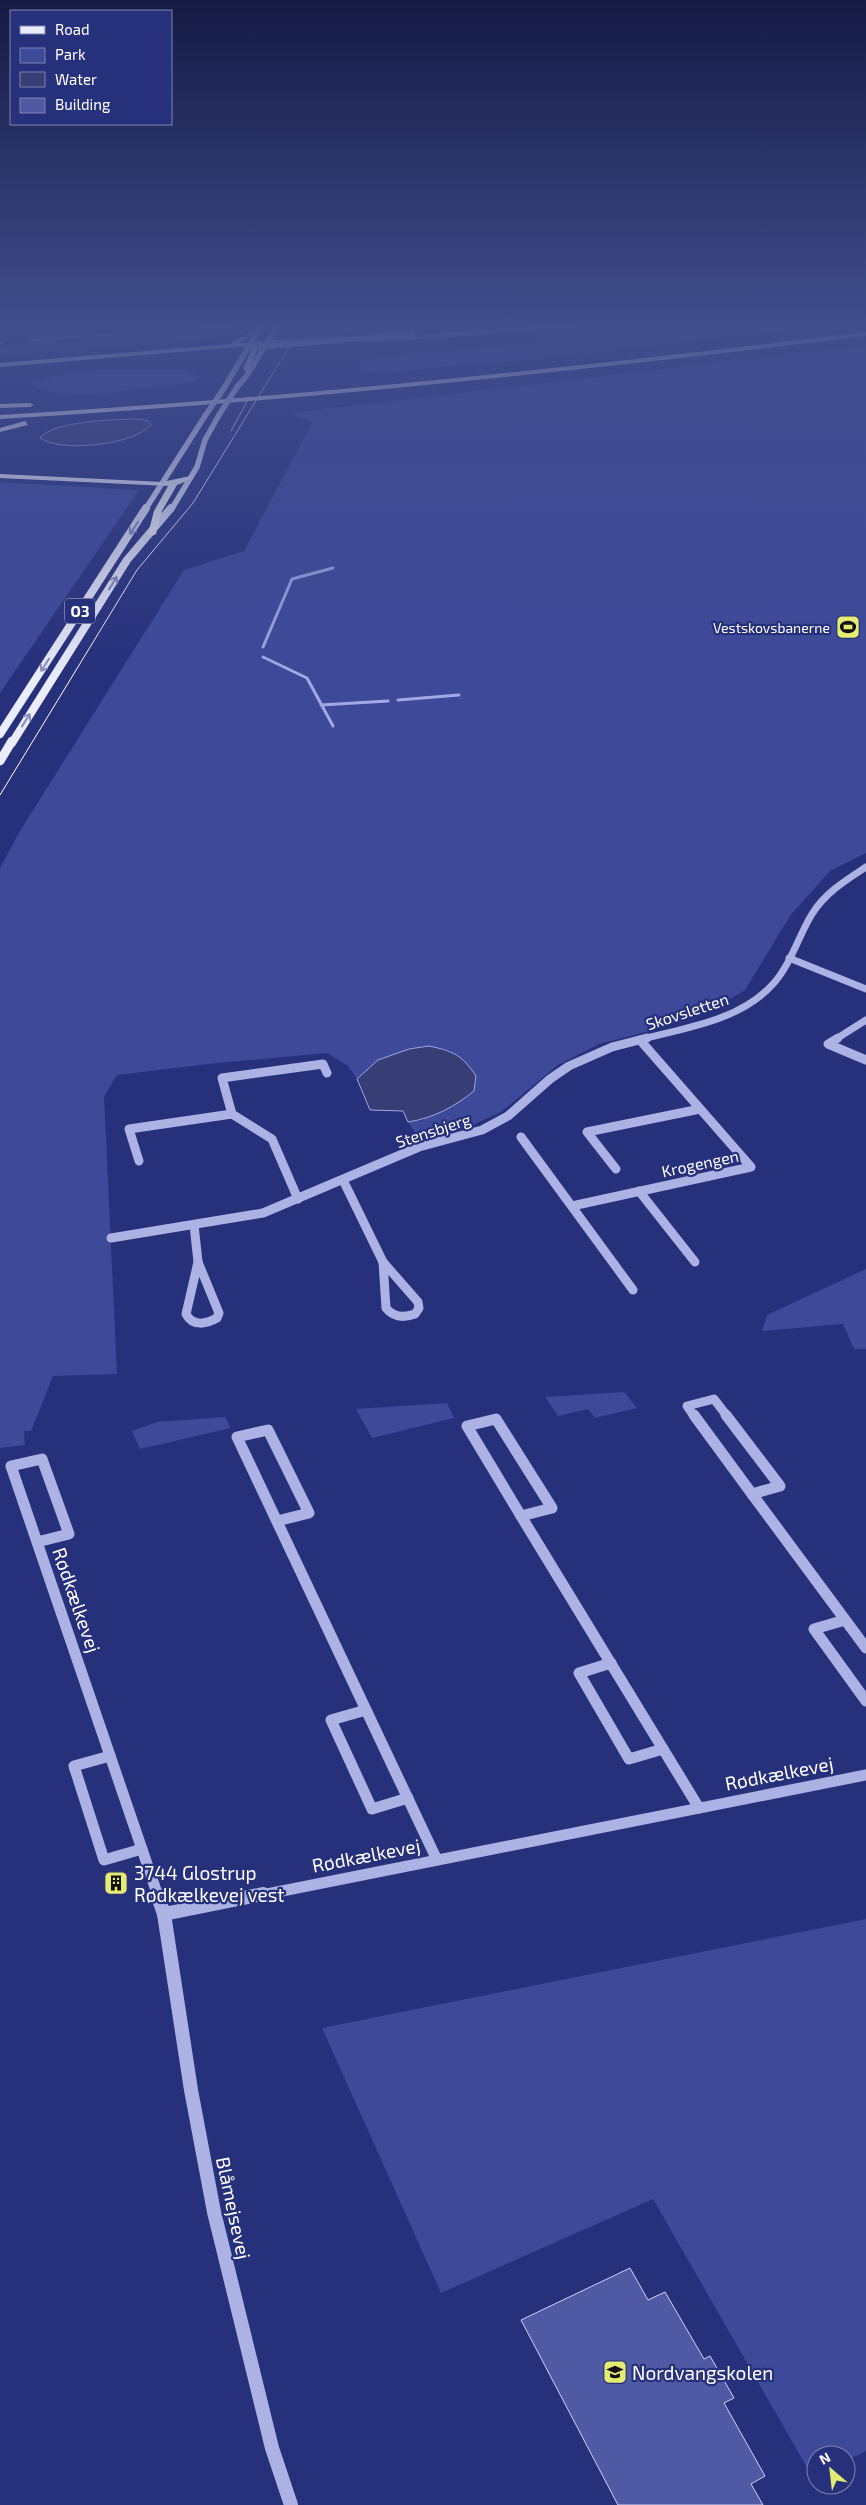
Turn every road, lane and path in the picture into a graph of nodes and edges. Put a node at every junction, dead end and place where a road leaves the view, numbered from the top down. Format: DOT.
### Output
graph roads {
  1 [pos="188,443"];
  2 [pos="204,443"];
  3 [pos="0,468"];
  4 [pos="0,477"];
  5 [pos="190,478"];
  6 [pos="174,483"];
  7 [pos="162,484"];
  8 [pos="152,534"];
  9 [pos="0,734"];
  10 [pos="0,761"];
  11 [pos="866,867"];
  12 [pos="789,958"];
  13 [pos="866,988"];
  14 [pos="866,1020"];
  15 [pos="640,1040"];
  16 [pos="866,1060"];
  17 [pos="327,1073"];
  18 [pos="700,1109"];
  19 [pos="232,1114"];
  20 [pos="503,1120"];
  21 [pos="521,1137"];
  22 [pos="139,1161"];
  23 [pos="616,1169"];
  24 [pos="344,1180"];
  25 [pos="639,1192"];
  26 [pos="298,1199"];
  27 [pos="572,1206"];
  28 [pos="194,1225"];
  29 [pos="112,1238"];
  30 [pos="198,1262"];
  31 [pos="383,1262"];
  32 [pos="695,1262"];
  33 [pos="633,1290"];
  34 [pos="752,1494"];
  35 [pos="521,1516"];
  36 [pos="277,1521"];
  37 [pos="37,1542"];
  38 [pos="845,1620"];
  39 [pos="866,1648"];
  40 [pos="611,1663"];
  41 [pos="866,1701"];
  42 [pos="366,1710"];
  43 [pos="663,1749"];
  44 [pos="110,1756"];
  45 [pos="866,1775"];
  46 [pos="408,1798"];
  47 [pos="698,1808"];
  48 [pos="142,1849"];
  49 [pos="437,1860"];
  50 [pos="164,1914"];
  51 [pos="291,2505"];
  1 -- 7 [label="main road, O3, bridge"];
  2 -- 5 [label="main road, O3, bridge"];
  3 -- 7 [label="highway"];
  4 -- 7 [label="highway"];
  5 -- 6 [label="highway"];
  5 -- 8 [label="main road, O3"];
  6 -- 7 [label="highway"];
  6 -- 8 [label="highway"];
  7 -- 9 [label="main road, O3, one-way"];
  10 -- 8 [label="main road, O3, one-way"];
  11 -- 12 [label="street, Skovsletten"];
  12 -- 13 [label="street"];
  12 -- 15 [label="street, Skovsletten"];
  14 -- 16 [label="street"];
  15 -- 18 [label="street, Krogengen"];
  15 -- 20 [label="street, Skovsletten"];
  17 -- 19 [label="street"];
  18 -- 23 [label="street"];
  18 -- 25 [label="street, Krogengen"];
  19 -- 22 [label="street"];
  19 -- 26 [label="street"];
  20 -- 24 [label="street, Stensbjerg"];
  21 -- 27 [label="street"];
  24 -- 26 [label="street, Stensbjerg"];
  24 -- 31 [label="street"];
  25 -- 27 [label="street, Krogengen"];
  25 -- 32 [label="street"];
  26 -- 28 [label="street, Stensbjerg"];
  27 -- 33 [label="street"];
  28 -- 29 [label="street, Stensbjerg"];
  28 -- 30 [label="street"];
  30 -- 30 [label="street"];
  31 -- 31 [label="street"];
  34 -- 34 [label="street"];
  34 -- 38 [label="street"];
  35 -- 35 [label="street"];
  35 -- 40 [label="street"];
  36 -- 36 [label="street, Rødkælkevej"];
  36 -- 42 [label="street, Rødkælkevej"];
  37 -- 37 [label="street, Rødkælkevej"];
  37 -- 44 [label="street, Rødkælkevej"];
  38 -- 39 [label="street"];
  38 -- 41 [label="street"];
  40 -- 43 [label="street"];
  40 -- 43 [label="street"];
  42 -- 46 [label="street, Rødkælkevej"];
  42 -- 46 [label="street"];
  43 -- 47 [label="street"];
  44 -- 48 [label="street, Rødkælkevej"];
  44 -- 48 [label="street"];
  45 -- 47 [label="street, Rødkælkevej"];
  46 -- 49 [label="street, Rødkælkevej"];
  47 -- 49 [label="street, Rødkælkevej"];
  48 -- 50 [label="street, Rødkælkevej"];
  49 -- 50 [label="street, Rødkælkevej"];
  50 -- 51 [label="street, Blåmejsevej"];
}
